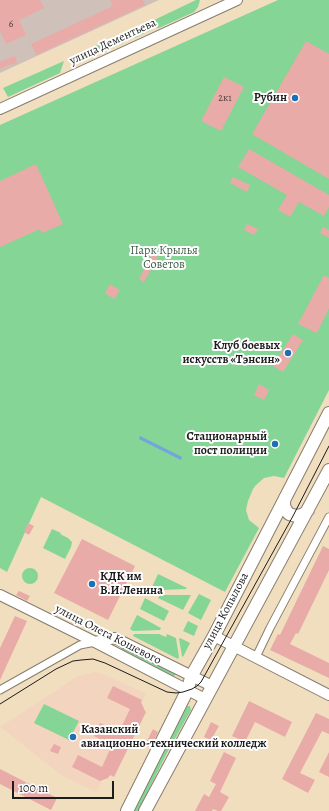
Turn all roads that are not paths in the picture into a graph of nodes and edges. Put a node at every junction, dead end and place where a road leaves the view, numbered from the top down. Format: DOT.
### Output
graph roads {
  1 [pos="237,0"];
  2 [pos="0,109"];
  3 [pos="329,413"];
  4 [pos="329,470"];
  5 [pos="285,498"];
  6 [pos="308,510"];
  7 [pos="329,517"];
  8 [pos="326,532"];
  9 [pos="0,595"];
  10 [pos="214,636"];
  11 [pos="95,642"];
  12 [pos="235,646"];
  13 [pos="256,657"];
  14 [pos="192,676"];
  15 [pos="212,686"];
  16 [pos="0,690"];
  17 [pos="187,690"];
  18 [pos="329,695"];
  19 [pos="205,699"];
  20 [pos="127,811"];
  21 [pos="145,811"];
  1 -- 2 [label="street, улица Дементьева"];
  3 -- 5 [label="main road, улица Копылова"];
  4 -- 6 [label="main road, улица Копылова"];
  5 -- 6 [label="main road"];
  5 -- 10 [label="main road, улица Копылова"];
  6 -- 12 [label="main road, улица Копылова"];
  7 -- 8 [label="street"];
  8 -- 13 [label="street"];
  9 -- 11 [label="street, улица Олега Кошевого"];
  10 -- 12 [label="street"];
  10 -- 14 [label="main road, улица Копылова"];
  11 -- 14 [label="street"];
  11 -- 16 [label="street"];
  11 -- 17 [label="street, улица Олега Кошевого"];
  12 -- 13 [label="street"];
  12 -- 15 [label="main road, улица Копылова"];
  13 -- 18 [label="street"];
  14 -- 15 [label="street"];
  14 -- 17 [label="main road, улица Копылова"];
  15 -- 19 [label="main road, улица Копылова"];
  17 -- 19 [label="street, улица Олега Кошевого"];
  17 -- 20 [label="main road, улица Копылова"];
  19 -- 21 [label="main road, улица Копылова"];
}
